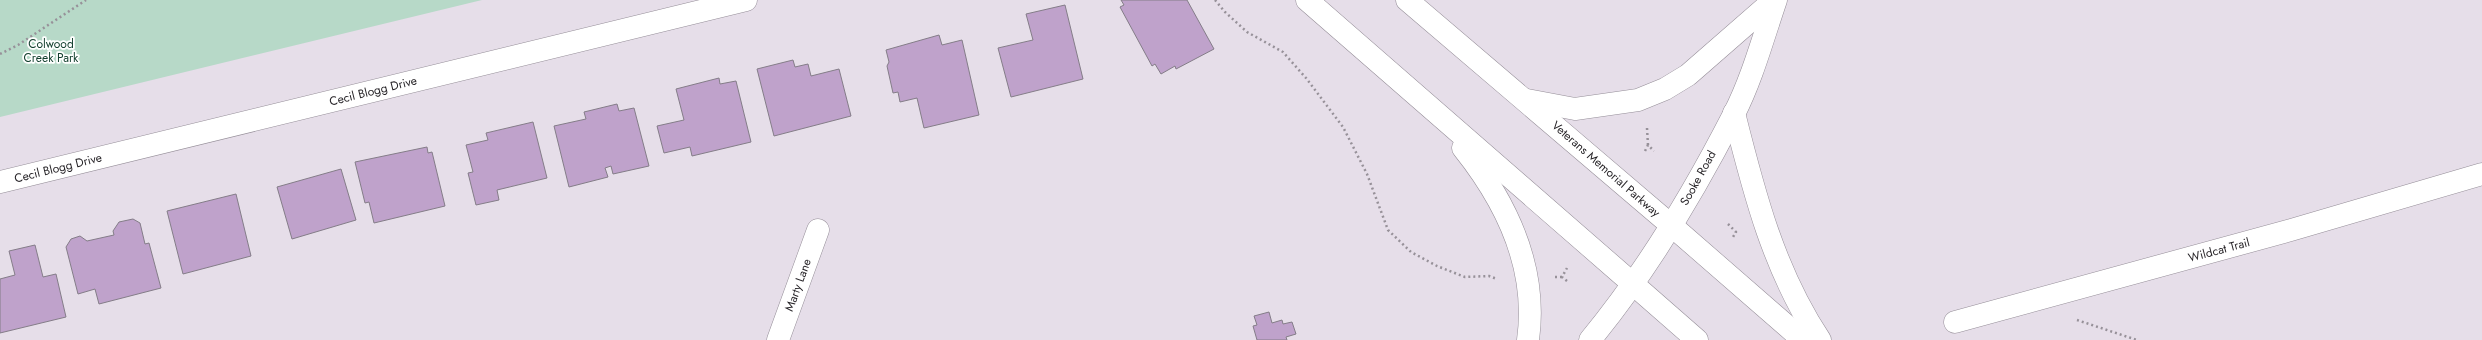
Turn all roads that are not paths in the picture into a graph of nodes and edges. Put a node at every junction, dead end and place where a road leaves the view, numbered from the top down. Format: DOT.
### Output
graph roads {
  1 [pos="746,0"];
  2 [pos="1307,0"];
  3 [pos="1407,0"];
  4 [pos="1775,0"];
  5 [pos="1526,100"];
  6 [pos="1431,109"];
  7 [pos="1734,114"];
  8 [pos="2482,174"];
  9 [pos="0,182"];
  10 [pos="1672,226"];
  11 [pos="818,230"];
  12 [pos="1633,284"];
  13 [pos="1955,322"];
  14 [pos="778,340"];
  15 [pos="1528,340"];
  16 [pos="1590,340"];
  17 [pos="1697,340"];
  18 [pos="1803,340"];
  19 [pos="1820,340"];
  1 -- 9 [label="main road, Cecil Blogg Drive"];
  2 -- 6 [label="main road"];
  3 -- 5 [label="main road, Veterans Memorial Parkway"];
  4 -- 5 [label="main road"];
  4 -- 7 [label="main road, Sooke Road"];
  5 -- 10 [label="main road, Veterans Memorial Parkway"];
  6 -- 12 [label="main road"];
  6 -- 15 [label="main road"];
  7 -- 10 [label="main road, Sooke Road"];
  7 -- 19 [label="main road"];
  8 -- 13 [label="main road, Wildcat Trail"];
  10 -- 12 [label="main road, Sooke Road"];
  10 -- 18 [label="main road, Veterans Memorial Parkway"];
  11 -- 14 [label="main road, Marty Lane"];
  12 -- 16 [label="main road, Sooke Road"];
  12 -- 17 [label="main road"];
}
